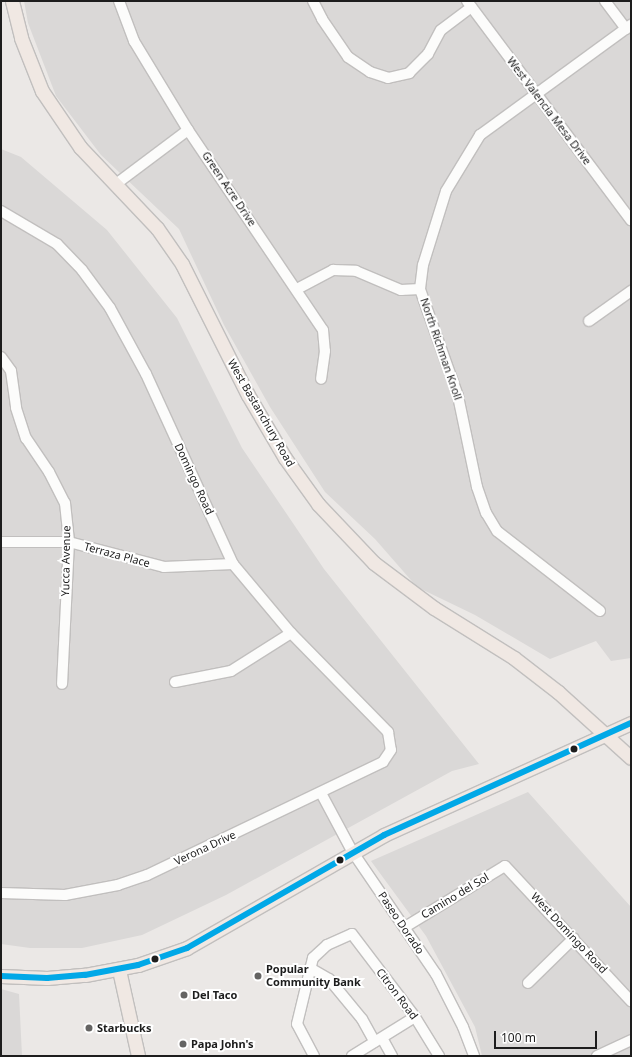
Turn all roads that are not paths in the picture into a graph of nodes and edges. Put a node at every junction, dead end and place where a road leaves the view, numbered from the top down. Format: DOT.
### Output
graph roads {
  1 [pos="12,1"];
  2 [pos="119,1"];
  3 [pos="314,1"];
  4 [pos="605,1"];
  5 [pos="469,4"];
  6 [pos="628,27"];
  7 [pos="535,93"];
  8 [pos="188,130"];
  9 [pos="116,184"];
  10 [pos="1,211"];
  11 [pos="631,220"];
  12 [pos="296,289"];
  13 [pos="420,289"];
  14 [pos="631,291"];
  15 [pos="589,321"];
  16 [pos="1,357"];
  17 [pos="321,379"];
  18 [pos="1,542"];
  19 [pos="69,542"];
  20 [pos="233,564"];
  21 [pos="600,611"];
  22 [pos="291,633"];
  23 [pos="175,682"];
  24 [pos="62,684"];
  25 [pos="631,723"];
  26 [pos="605,734"];
  27 [pos="391,750"];
  28 [pos="631,758"];
  29 [pos="321,793"];
  30 [pos="352,851"];
  31 [pos="506,866"];
  32 [pos="1,893"];
  33 [pos="405,927"];
  34 [pos="574,938"];
  35 [pos="310,961"];
  36 [pos="119,970"];
  37 [pos="1,976"];
  38 [pos="528,983"];
  39 [pos="631,1001"];
  40 [pos="415,1017"];
  41 [pos="378,1040"];
  42 [pos="631,1040"];
  43 [pos="138,1056"];
  44 [pos="314,1056"];
  45 [pos="352,1056"];
  46 [pos="392,1056"];
  47 [pos="439,1056"];
  48 [pos="474,1056"];
  49 [pos="597,1056"];
  1 -- 9 [label="main road, West Bastanchury Road"];
  2 -- 8 [label="street, Green Acre Drive"];
  3 -- 5 [label="street"];
  4 -- 6 [label="street"];
  5 -- 7 [label="street, West Valencia Mesa Drive"];
  6 -- 7 [label="street, North Richman Knoll"];
  7 -- 11 [label="street, West Valencia Mesa Drive"];
  7 -- 13 [label="street, North Richman Knoll"];
  8 -- 9 [label="street"];
  8 -- 12 [label="street, Green Acre Drive"];
  9 -- 26 [label="main road, West Bastanchury Road"];
  10 -- 20 [label="street, Domingo Road"];
  12 -- 13 [label="street"];
  12 -- 17 [label="street, Green Acre Drive"];
  13 -- 21 [label="street, North Richman Knoll"];
  14 -- 15 [label="street"];
  16 -- 19 [label="street, Yucca Avenue"];
  18 -- 19 [label="street, Terraza Place"];
  19 -- 20 [label="street, Terraza Place"];
  19 -- 24 [label="street, Yucca Avenue"];
  20 -- 22 [label="street, Domingo Road"];
  22 -- 23 [label="street"];
  22 -- 27 [label="street, Domingo Road"];
  25 -- 26 [label="main road"];
  26 -- 28 [label="main road, West Bastanchury Road"];
  26 -- 30 [label="main road"];
  27 -- 29 [label="street, Verona Drive"];
  29 -- 30 [label="street, Paseo Dorado"];
  29 -- 32 [label="street, Verona Drive"];
  30 -- 33 [label="street, Paseo Dorado"];
  30 -- 36 [label="main road"];
  31 -- 33 [label="street, Camino del Sol"];
  31 -- 34 [label="street, West Domingo Road"];
  33 -- 48 [label="street, Paseo Dorado"];
  34 -- 38 [label="street"];
  34 -- 39 [label="street, West Domingo Road"];
  35 -- 40 [label="street, Citron Road"];
  35 -- 41 [label="street"];
  35 -- 44 [label="street"];
  36 -- 37 [label="main road"];
  36 -- 43 [label="main road"];
  40 -- 41 [label="street"];
  40 -- 47 [label="street, Citron Road"];
  41 -- 45 [label="street"];
  41 -- 46 [label="street"];
  42 -- 49 [label="street"];
}
